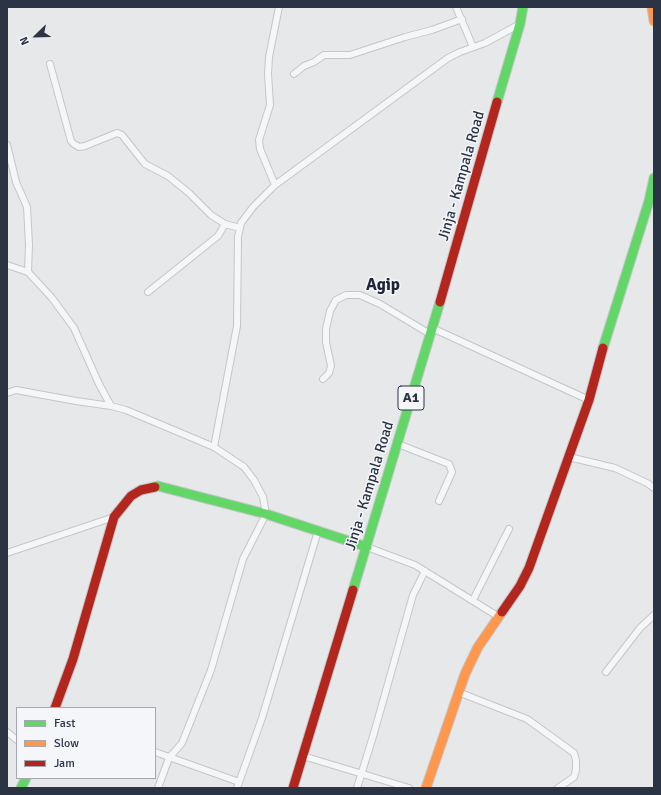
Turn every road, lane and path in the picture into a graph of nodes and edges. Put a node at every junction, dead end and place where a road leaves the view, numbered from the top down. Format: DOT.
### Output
graph roads {
  1 [pos="280,7"];
  2 [pos="456,7"];
  3 [pos="524,7"];
  4 [pos="652,7"];
  5 [pos="462,19"];
  6 [pos="654,21"];
  7 [pos="520,24"];
  8 [pos="473,47"];
  9 [pos="50,64"];
  10 [pos="294,74"];
  11 [pos="7,145"];
  12 [pos="654,178"];
  13 [pos="275,185"];
  14 [pos="651,201"];
  15 [pos="225,224"];
  16 [pos="240,228"];
  17 [pos="7,265"];
  18 [pos="28,272"];
  19 [pos="148,292"];
  20 [pos="431,331"];
  21 [pos="323,379"];
  22 [pos="7,393"];
  23 [pos="588,400"];
  24 [pos="111,406"];
  25 [pos="398,444"];
  26 [pos="214,447"];
  27 [pos="569,457"];
  28 [pos="654,488"];
  29 [pos="439,501"];
  30 [pos="266,514"];
  31 [pos="114,517"];
  32 [pos="509,530"];
  33 [pos="318,531"];
  34 [pos="367,546"];
  35 [pos="7,553"];
  36 [pos="425,571"];
  37 [pos="473,600"];
  38 [pos="654,615"];
  39 [pos="498,617"];
  40 [pos="606,672"];
  41 [pos="458,692"];
  42 [pos="55,707"];
  43 [pos="7,732"];
  44 [pos="16,739"];
  45 [pos="156,752"];
  46 [pos="303,756"];
  47 [pos="169,758"];
  48 [pos="361,774"];
  49 [pos="25,779"];
  50 [pos="238,785"];
  51 [pos="20,788"];
  52 [pos="158,788"];
  53 [pos="293,788"];
  54 [pos="357,788"];
  55 [pos="409,788"];
  56 [pos="426,788"];
  57 [pos="558,788"];
  1 -- 13 [label="street"];
  2 -- 5 [label="street"];
  3 -- 7 [label="main road, Jinja - Kampala Road / A1"];
  4 -- 6 [label="main road"];
  5 -- 8 [label="street"];
  5 -- 10 [label="street"];
  7 -- 8 [label="street"];
  7 -- 20 [label="main road, Jinja - Kampala Road / A1"];
  8 -- 13 [label="street"];
  9 -- 15 [label="street"];
  11 -- 18 [label="street"];
  12 -- 14 [label="main road"];
  13 -- 16 [label="street"];
  14 -- 23 [label="main road"];
  15 -- 16 [label="street"];
  15 -- 19 [label="street"];
  16 -- 26 [label="street"];
  17 -- 18 [label="street"];
  18 -- 24 [label="street"];
  20 -- 21 [label="street"];
  20 -- 23 [label="street"];
  20 -- 25 [label="main road, Jinja - Kampala Road / A1"];
  22 -- 24 [label="street"];
  23 -- 27 [label="main road"];
  24 -- 26 [label="street"];
  25 -- 29 [label="street"];
  25 -- 34 [label="main road, Jinja - Kampala Road / A1"];
  26 -- 30 [label="street"];
  27 -- 28 [label="street"];
  27 -- 39 [label="main road"];
  30 -- 31 [label="main road"];
  30 -- 33 [label="main road"];
  30 -- 47 [label="street"];
  31 -- 35 [label="street"];
  31 -- 42 [label="main road"];
  32 -- 37 [label="street"];
  33 -- 34 [label="main road"];
  33 -- 50 [label="street"];
  34 -- 36 [label="street"];
  34 -- 46 [label="main road, Jinja - Kampala Road / A1"];
  36 -- 37 [label="street"];
  36 -- 48 [label="street"];
  37 -- 39 [label="street"];
  38 -- 40 [label="street"];
  39 -- 41 [label="main road"];
  41 -- 56 [label="main road"];
  41 -- 57 [label="street"];
  43 -- 44 [label="street"];
  45 -- 47 [label="street"];
  46 -- 48 [label="street"];
  46 -- 53 [label="main road, Jinja - Kampala Road / A1"];
  47 -- 50 [label="street"];
  47 -- 52 [label="street"];
  48 -- 54 [label="street"];
  48 -- 55 [label="street"];
  49 -- 51 [label="main road"];
}
